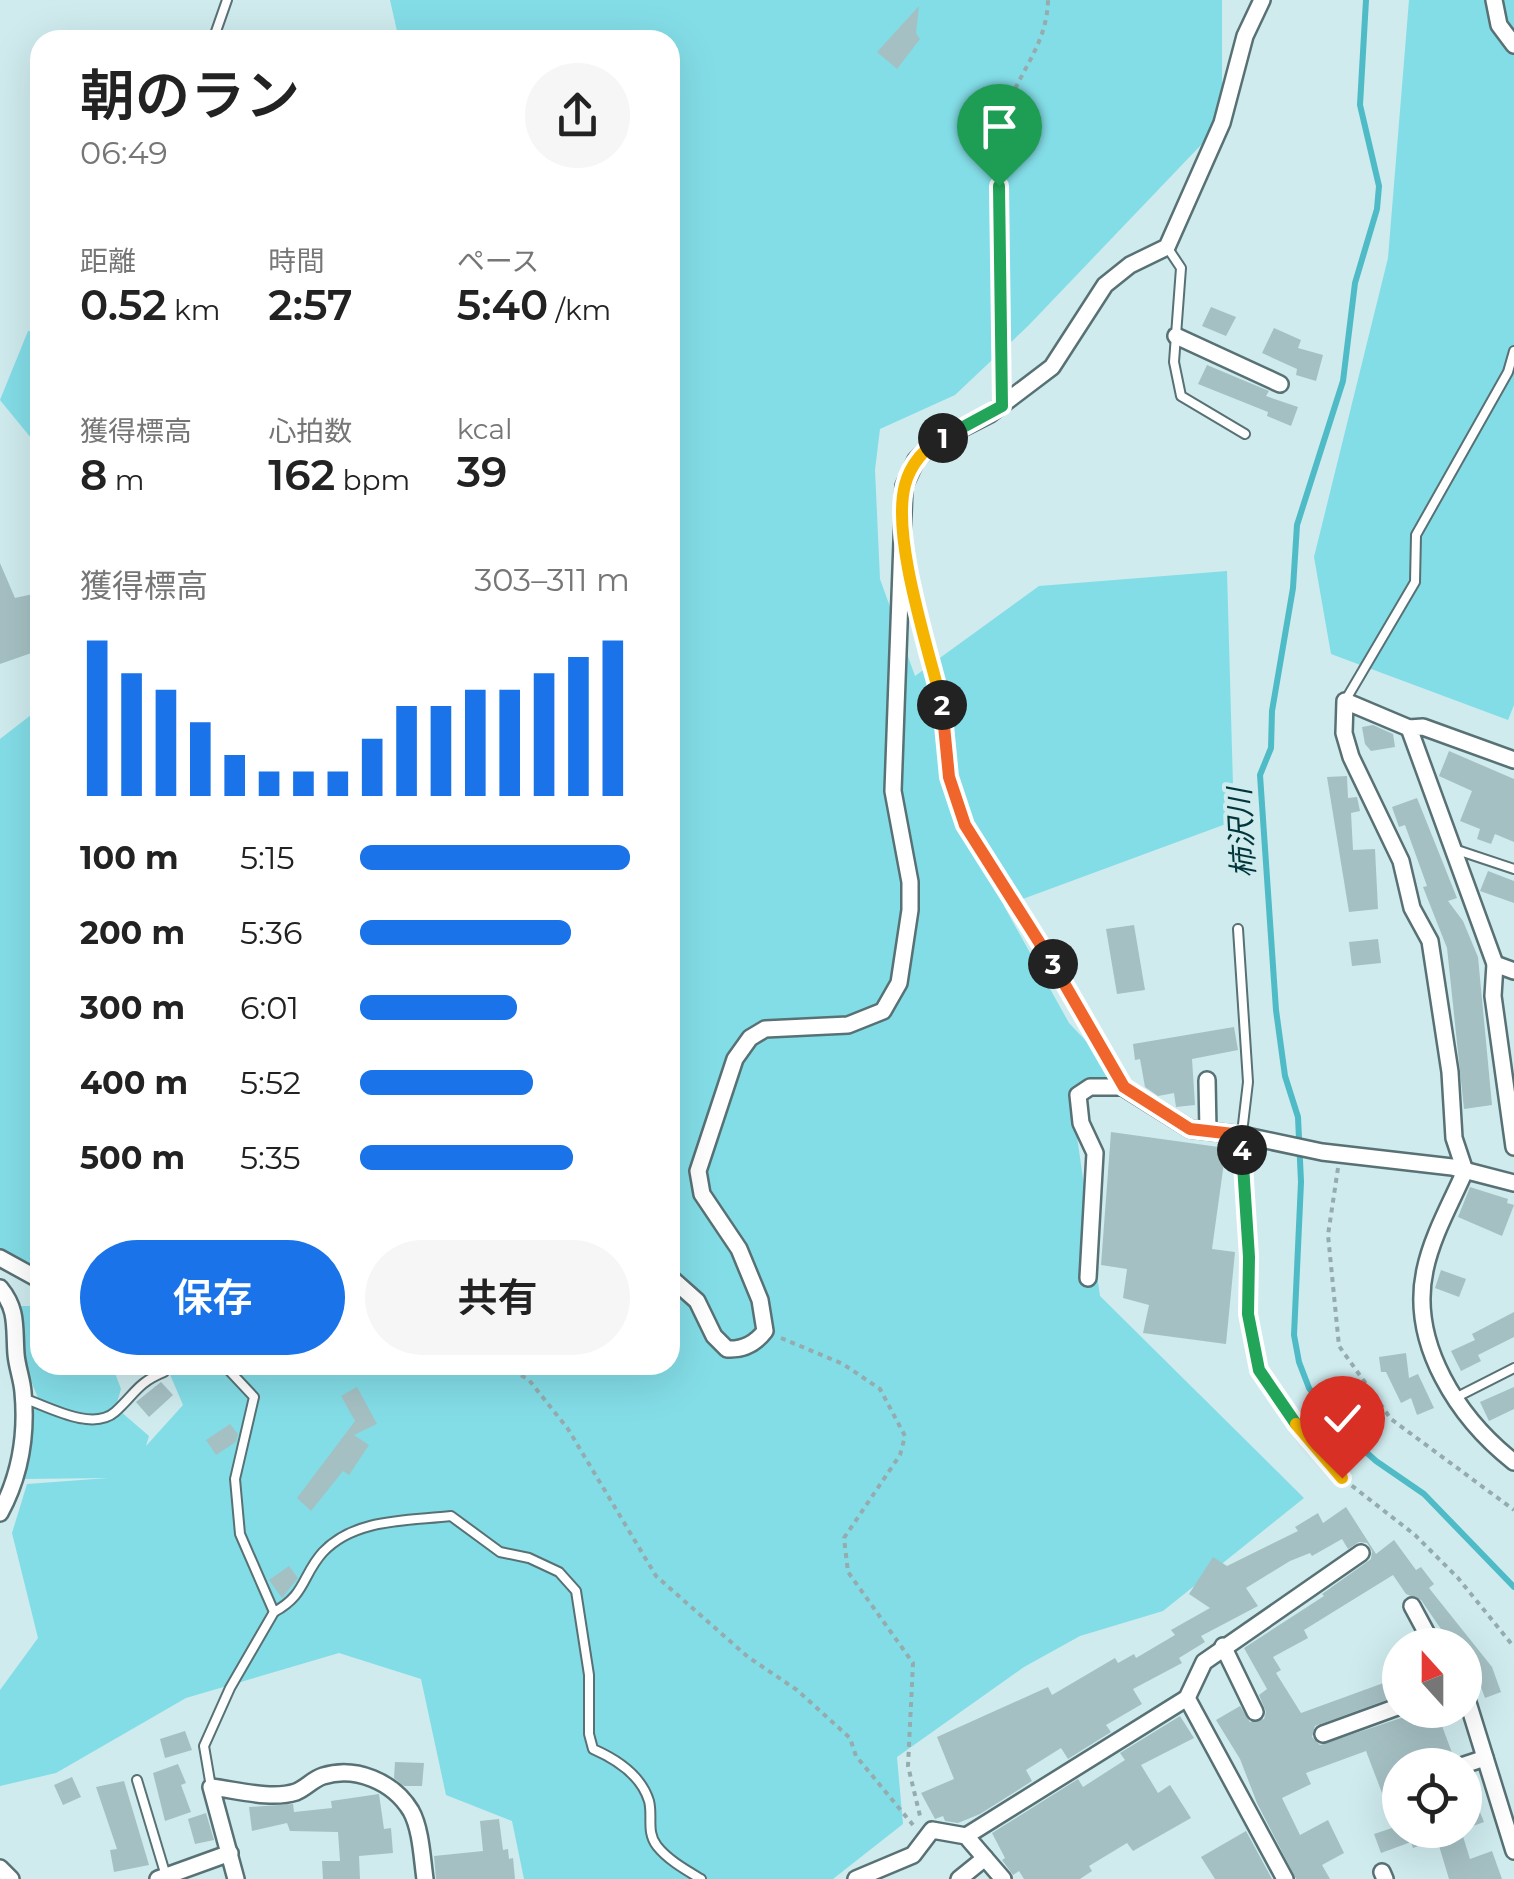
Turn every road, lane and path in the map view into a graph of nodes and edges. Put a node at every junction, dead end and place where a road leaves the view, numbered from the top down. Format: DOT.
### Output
graph roads {
  1 [pos="227,0"];
  2 [pos="1048,0"];
  3 [pos="1262,0"];
  4 [pos="1494,0"];
  5 [pos="216,30"];
  6 [pos="1514,45"];
  7 [pos="1167,247"];
  8 [pos="1176,336"];
  9 [pos="1514,351"];
  10 [pos="1280,384"];
  11 [pos="1002,406"];
  12 [pos="1246,434"];
  13 [pos="904,542"];
  14 [pos="1345,701"];
  15 [pos="1409,728"];
  16 [pos="1514,760"];
  17 [pos="1454,849"];
  18 [pos="1514,869"];
  19 [pos="1238,928"];
  20 [pos="1495,964"];
  21 [pos="1514,971"];
  22 [pos="1207,1080"];
  23 [pos="1509,1081"];
  24 [pos="1124,1087"];
  25 [pos="1208,1131"];
  26 [pos="1246,1136"];
  27 [pos="1514,1147"];
  28 [pos="1340,1154"];
  29 [pos="1465,1170"];
  30 [pos="1514,1183"];
  31 [pos="0,1258"];
  32 [pos="30,1274"];
  33 [pos="1088,1278"];
  34 [pos="680,1286"];
  35 [pos="0,1288"];
  36 [pos="764,1331"];
  37 [pos="1514,1368"];
  38 [pos="157,1375"];
  39 [pos="233,1375"];
  40 [pos="521,1375"];
  41 [pos="23,1398"];
  42 [pos="1455,1398"];
  43 [pos="1510,1455"];
  44 [pos="2,1503"];
  45 [pos="1514,1510"];
  46 [pos="1360,1553"];
  47 [pos="1412,1606"];
  48 [pos="274,1612"];
  49 [pos="1424,1628"];
  50 [pos="1223,1646"];
  51 [pos="1514,1647"];
  52 [pos="1187,1698"];
  53 [pos="1256,1712"];
  54 [pos="1382,1713"];
  55 [pos="1476,1728"];
  56 [pos="1323,1734"];
  57 [pos="1485,1758"];
  58 [pos="1482,1759"];
  59 [pos="137,1780"];
  60 [pos="211,1787"];
  61 [pos="966,1836"];
  62 [pos="925,1839"];
  63 [pos="1514,1851"];
  64 [pos="230,1853"];
  65 [pos="985,1858"];
  66 [pos="0,1868"];
  67 [pos="162,1878"];
  68 [pos="12,1879"];
  69 [pos="236,1879"];
  70 [pos="425,1879"];
  71 [pos="701,1879"];
  72 [pos="856,1879"];
  73 [pos="959,1879"];
  74 [pos="1003,1879"];
  75 [pos="1286,1879"];
  1 -- 5 [label="lane"];
  2 -- 11 [label="path"];
  3 -- 7 [label="street"];
  4 -- 6 [label="street"];
  7 -- 8 [label="lane"];
  7 -- 11 [label="street"];
  8 -- 10 [label="street"];
  8 -- 12 [label="lane"];
  9 -- 14 [label="lane"];
  11 -- 13 [label="street"];
  13 -- 24 [label="lane"];
  13 -- 36 [label="street"];
  14 -- 15 [label="street"];
  14 -- 29 [label="street"];
  15 -- 16 [label="street"];
  15 -- 17 [label="street"];
  17 -- 18 [label="lane"];
  17 -- 20 [label="street"];
  19 -- 26 [label="lane"];
  20 -- 21 [label="street"];
  20 -- 23 [label="street"];
  22 -- 25 [label="street"];
  23 -- 27 [label="street"];
  24 -- 25 [label="street"];
  24 -- 33 [label="street"];
  25 -- 26 [label="street"];
  26 -- 28 [label="street"];
  26 -- 51 [label="path"];
  28 -- 29 [label="street"];
  28 -- 45 [label="path"];
  29 -- 30 [label="street"];
  29 -- 42 [label="street"];
  31 -- 32 [label="street"];
  34 -- 36 [label="street"];
  35 -- 41 [label="street"];
  36 -- 62 [label="path"];
  37 -- 42 [label="lane"];
  38 -- 41 [label="lane"];
  39 -- 48 [label="lane"];
  40 -- 62 [label="path"];
  41 -- 44 [label="street"];
  42 -- 43 [label="street"];
  46 -- 50 [label="street"];
  47 -- 49 [label="street"];
  48 -- 60 [label="lane"];
  48 -- 71 [label="lane"];
  50 -- 52 [label="street"];
  50 -- 53 [label="street"];
  52 -- 61 [label="street"];
  52 -- 75 [label="street"];
  54 -- 56 [label="street"];
  55 -- 57 [label="street"];
  57 -- 58 [label="street"];
  57 -- 63 [label="street"];
  59 -- 67 [label="lane"];
  60 -- 64 [label="street"];
  60 -- 70 [label="street"];
  61 -- 62 [label="street"];
  61 -- 65 [label="street"];
  62 -- 72 [label="street"];
  64 -- 67 [label="street"];
  64 -- 69 [label="street"];
  65 -- 73 [label="street"];
  65 -- 74 [label="street"];
  66 -- 68 [label="street"];
}
